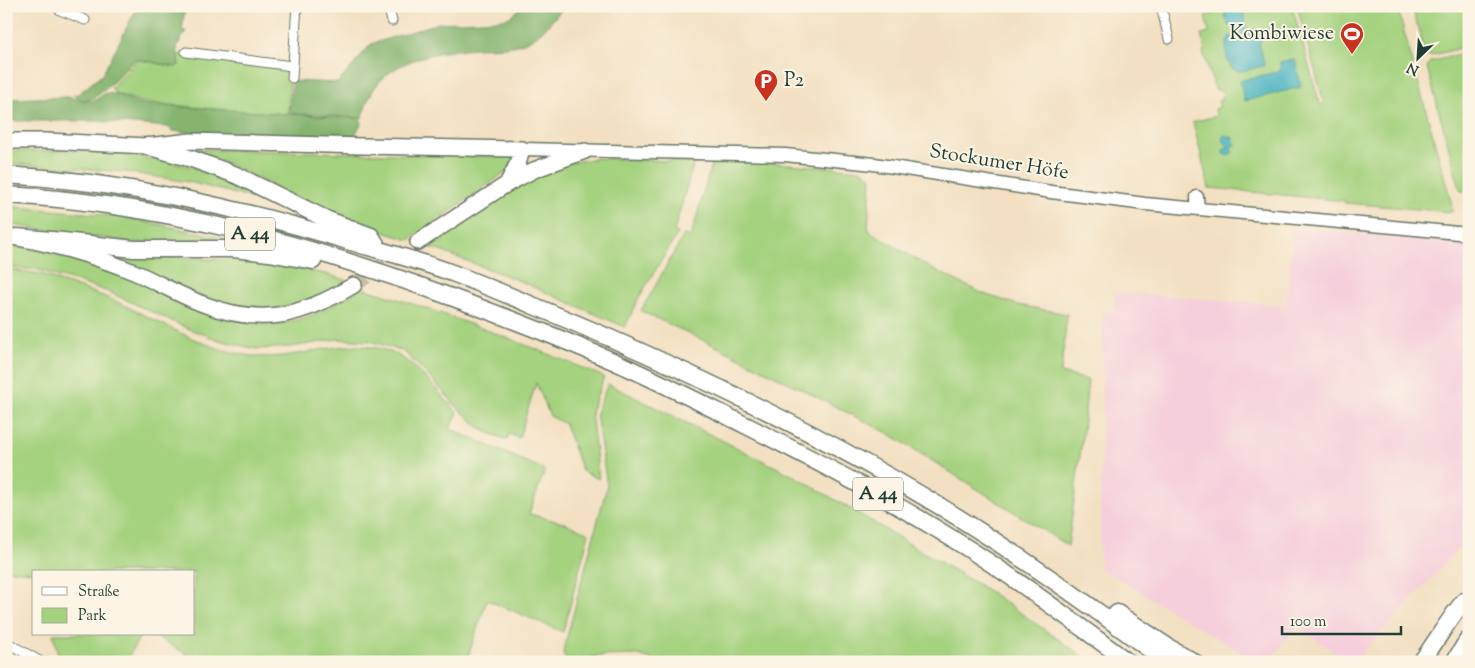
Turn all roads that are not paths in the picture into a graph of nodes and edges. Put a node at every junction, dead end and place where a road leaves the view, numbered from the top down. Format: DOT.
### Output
graph roads {
  1 [pos="61,6"];
  2 [pos="297,6"];
  3 [pos="388,6"];
  4 [pos="1161,6"];
  5 [pos="85,20"];
  6 [pos="392,21"];
  7 [pos="1169,39"];
  8 [pos="186,52"];
  9 [pos="292,66"];
  10 [pos="292,78"];
  11 [pos="6,141"];
  12 [pos="147,146"];
  13 [pos="522,149"];
  14 [pos="585,151"];
  15 [pos="6,175"];
  16 [pos="507,184"];
  17 [pos="6,195"];
  18 [pos="1469,234"];
  19 [pos="12,236"];
  20 [pos="418,242"];
  21 [pos="380,250"];
  22 [pos="354,285"];
  23 [pos="420,286"];
  24 [pos="1028,563"];
  25 [pos="1466,598"];
  26 [pos="1468,639"];
  27 [pos="6,642"];
  28 [pos="41,662"];
  29 [pos="1128,662"];
  30 [pos="1166,662"];
  31 [pos="1194,662"];
  32 [pos="1421,662"];
  33 [pos="1433,662"];
  34 [pos="1454,662"];
  1 -- 5 [label="street"];
  2 -- 9 [label="street"];
  3 -- 6 [label="street"];
  4 -- 7 [label="street"];
  8 -- 9 [label="street"];
  9 -- 10 [label="street"];
  11 -- 12 [label="main road"];
  12 -- 13 [label="main road"];
  12 -- 21 [label="highway"];
  13 -- 14 [label="street, Stockumer Höfe"];
  13 -- 16 [label="main road"];
  14 -- 16 [label="main road"];
  14 -- 18 [label="street, Stockumer Höfe"];
  15 -- 21 [label="highway, A 44"];
  16 -- 20 [label="main road"];
  17 -- 23 [label="highway, A 44"];
  19 -- 22 [label="main road"];
  19 -- 23 [label="highway"];
  21 -- 24 [label="highway, A 44"];
  23 -- 29 [label="highway, A 44"];
  24 -- 30 [label="highway, A 44"];
  24 -- 31 [label="highway"];
  25 -- 32 [label="highway"];
  25 -- 33 [label="highway"];
  26 -- 34 [label="highway"];
  27 -- 28 [label="street"];
}
